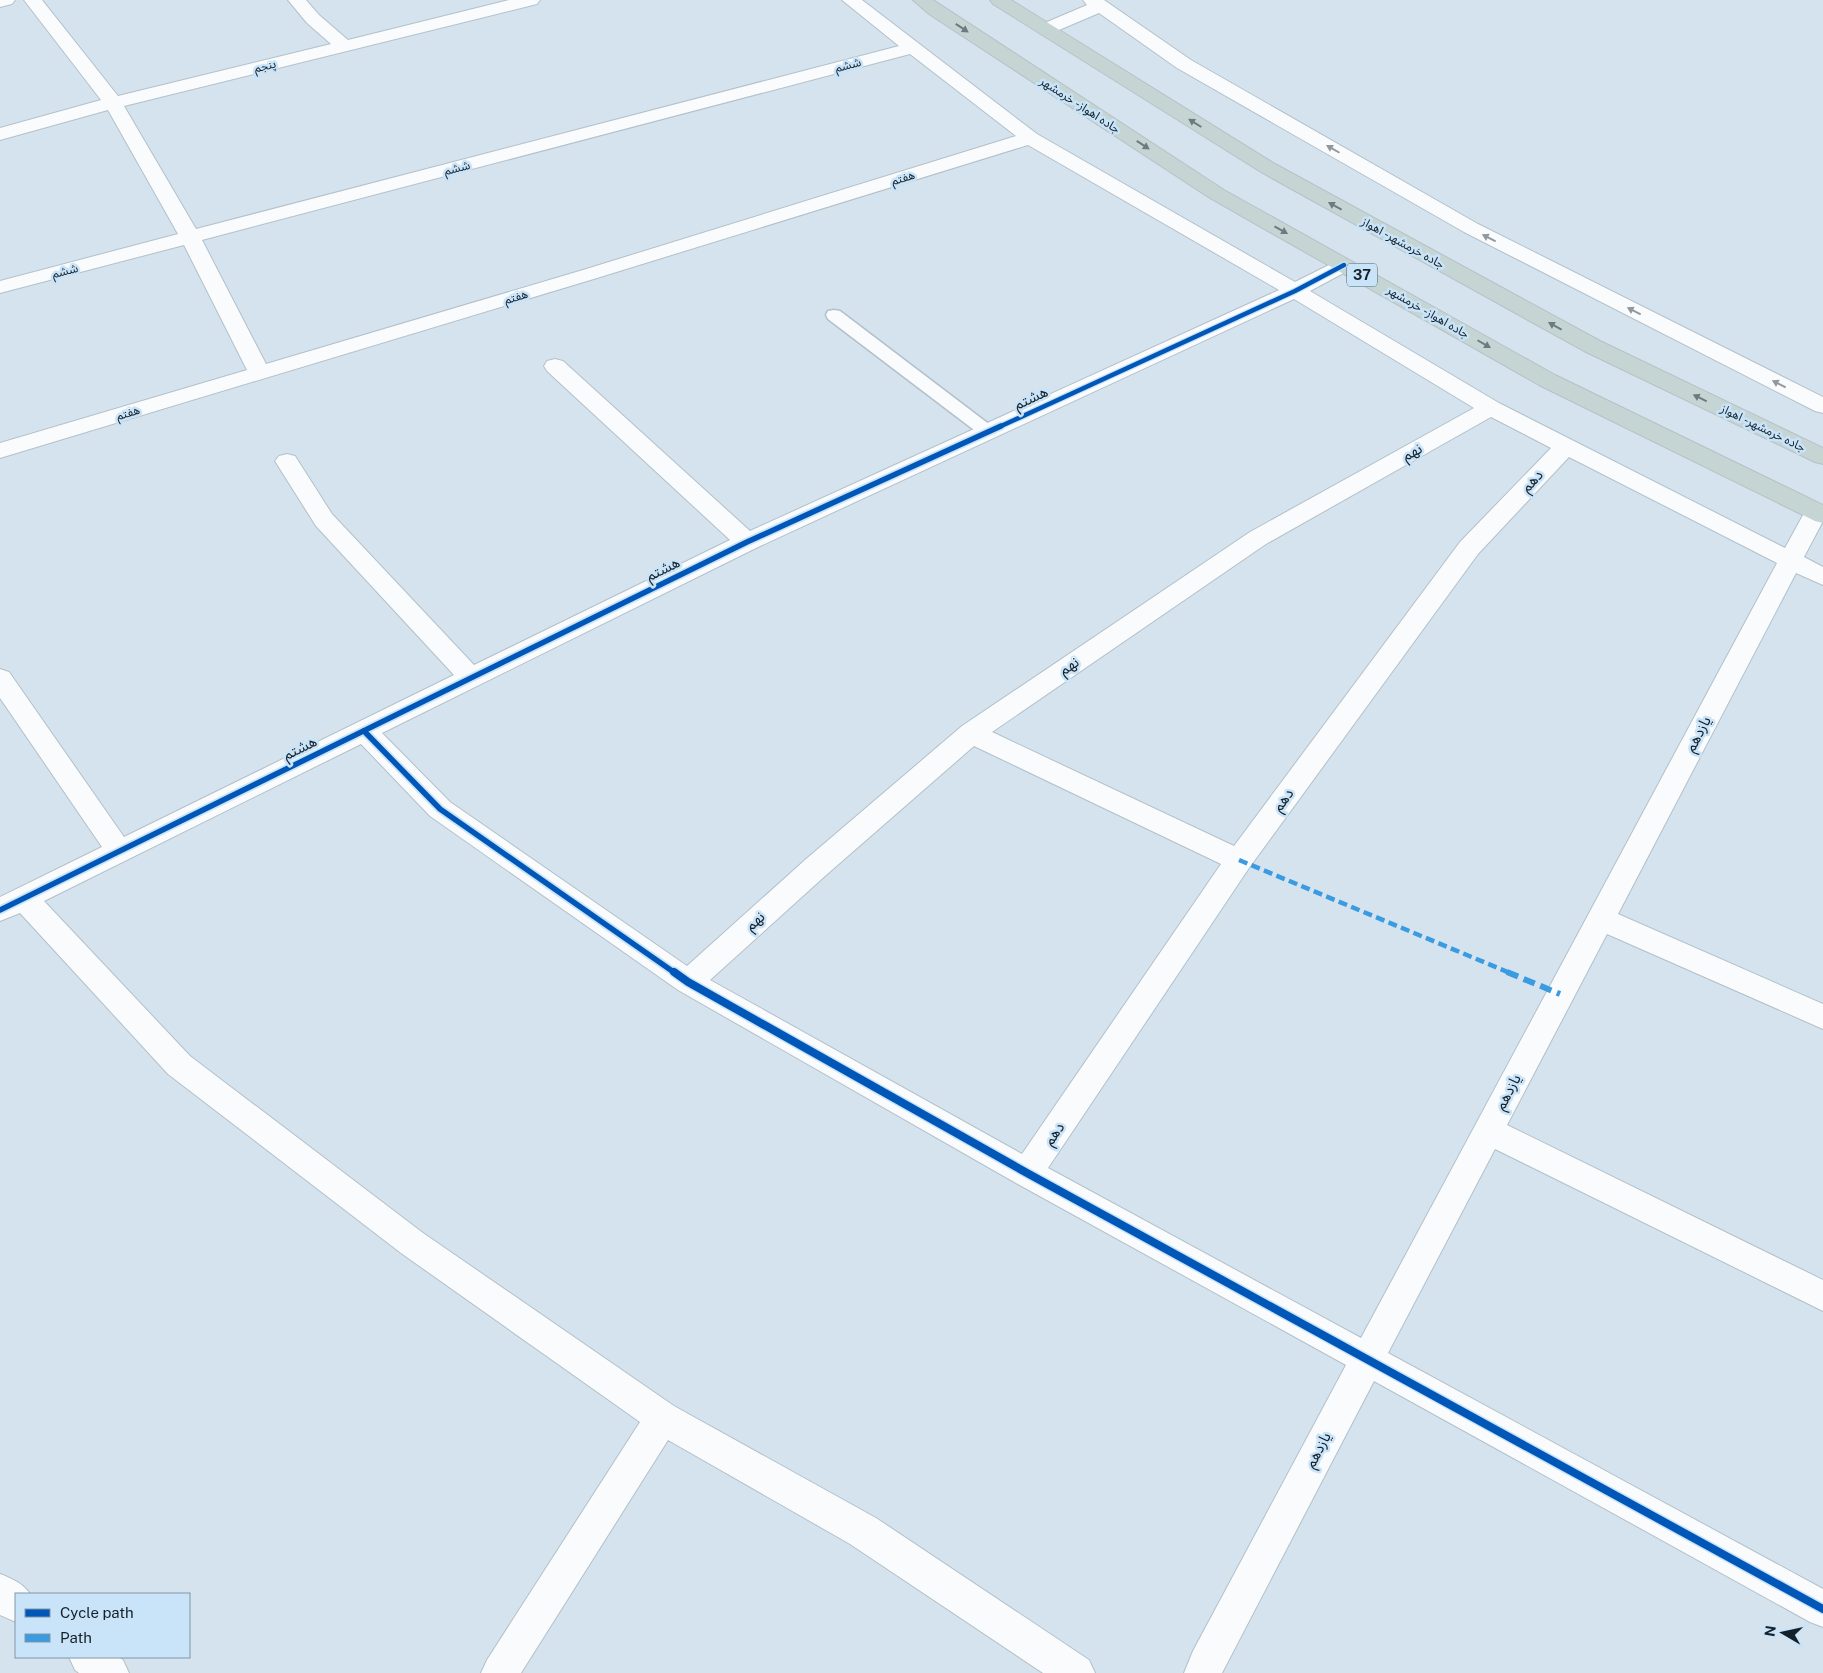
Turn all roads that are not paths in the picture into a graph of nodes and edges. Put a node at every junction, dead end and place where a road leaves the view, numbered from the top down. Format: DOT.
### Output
graph roads {
  1 [pos="6,0"];
  2 [pos="32,0"];
  3 [pos="297,0"];
  4 [pos="531,0"];
  5 [pos="851,0"];
  6 [pos="922,0"];
  7 [pos="999,0"];
  8 [pos="0,2"];
  9 [pos="1096,3"];
  10 [pos="1046,30"];
  11 [pos="344,46"];
  12 [pos="913,48"];
  13 [pos="113,103"];
  14 [pos="0,134"];
  15 [pos="1030,138"];
  16 [pos="191,238"];
  17 [pos="1344,265"];
  18 [pos="0,287"];
  19 [pos="1295,291"];
  20 [pos="834,315"];
  21 [pos="555,366"];
  22 [pos="260,373"];
  23 [pos="1823,406"];
  24 [pos="1491,408"];
  25 [pos="988,432"];
  26 [pos="1566,446"];
  27 [pos="0,451"];
  28 [pos="1823,457"];
  29 [pos="287,461"];
  30 [pos="1820,514"];
  31 [pos="747,542"];
  32 [pos="1790,561"];
  33 [pos="1823,576"];
  34 [pos="0,678"];
  35 [pos="471,678"];
  36 [pos="364,731"];
  37 [pos="971,733"];
  38 [pos="119,851"];
  39 [pos="1239,860"];
  40 [pos="12,904"];
  41 [pos="1600,918"];
  42 [pos="688,982"];
  43 [pos="1823,1017"];
  44 [pos="1487,1130"];
  45 [pos="1027,1173"];
  46 [pos="1823,1296"];
  47 [pos="1366,1360"];
  48 [pos="662,1418"];
  49 [pos="0,1592"];
  50 [pos="15,1603"];
  51 [pos="1823,1609"];
  52 [pos="89,1658"];
  53 [pos="110,1673"];
  54 [pos="500,1673"];
  55 [pos="1076,1673"];
  56 [pos="1203,1673"];
  1 -- 8 [label="street"];
  2 -- 13 [label="street"];
  3 -- 11 [label="street"];
  4 -- 11 [label="street, پنجم"];
  5 -- 12 [label="street"];
  6 -- 17 [label="highway, جاده اهواز - خرمشهر / 37, one-way"];
  7 -- 10 [label="highway, جاده خرمشهر - اهواز"];
  9 -- 10 [label="street"];
  23 -- 9 [label="street, one-way"];
  28 -- 10 [label="highway, جاده خرمشهر - اهواز, one-way"];
  11 -- 13 [label="street, پنجم"];
  12 -- 15 [label="street"];
  12 -- 16 [label="street, ششم"];
  13 -- 14 [label="street, پنجم"];
  13 -- 16 [label="street"];
  15 -- 19 [label="street"];
  15 -- 22 [label="street, هفتم"];
  16 -- 18 [label="street, ششم"];
  16 -- 22 [label="street"];
  17 -- 19 [label="street, هشتم"];
  17 -- 30 [label="highway, جاده اهواز - خرمشهر / 37, one-way"];
  19 -- 24 [label="street"];
  19 -- 25 [label="street, هشتم"];
  20 -- 25 [label="lane"];
  21 -- 31 [label="street"];
  22 -- 27 [label="street, هفتم"];
  24 -- 26 [label="street"];
  24 -- 37 [label="street, نهم"];
  25 -- 31 [label="street, هشتم"];
  26 -- 32 [label="street"];
  26 -- 39 [label="street, دهم"];
  29 -- 35 [label="street"];
  30 -- 32 [label="street, یازدهم"];
  31 -- 35 [label="street, هشتم"];
  32 -- 33 [label="street"];
  32 -- 41 [label="street, یازدهم"];
  34 -- 38 [label="street"];
  35 -- 36 [label="street, هشتم"];
  36 -- 38 [label="street, هشتم"];
  36 -- 42 [label="street"];
  37 -- 39 [label="street"];
  37 -- 42 [label="street, نهم"];
  38 -- 40 [label="street, هشتم"];
  39 -- 45 [label="street, دهم"];
  40 -- 48 [label="street"];
  41 -- 43 [label="street"];
  41 -- 44 [label="street, یازدهم"];
  42 -- 45 [label="street"];
  44 -- 46 [label="street"];
  44 -- 47 [label="street, یازدهم"];
  45 -- 47 [label="street"];
  47 -- 51 [label="street"];
  47 -- 56 [label="street, یازدهم"];
  48 -- 54 [label="street"];
  48 -- 55 [label="street"];
  49 -- 50 [label="street"];
  52 -- 53 [label="street"];
}
